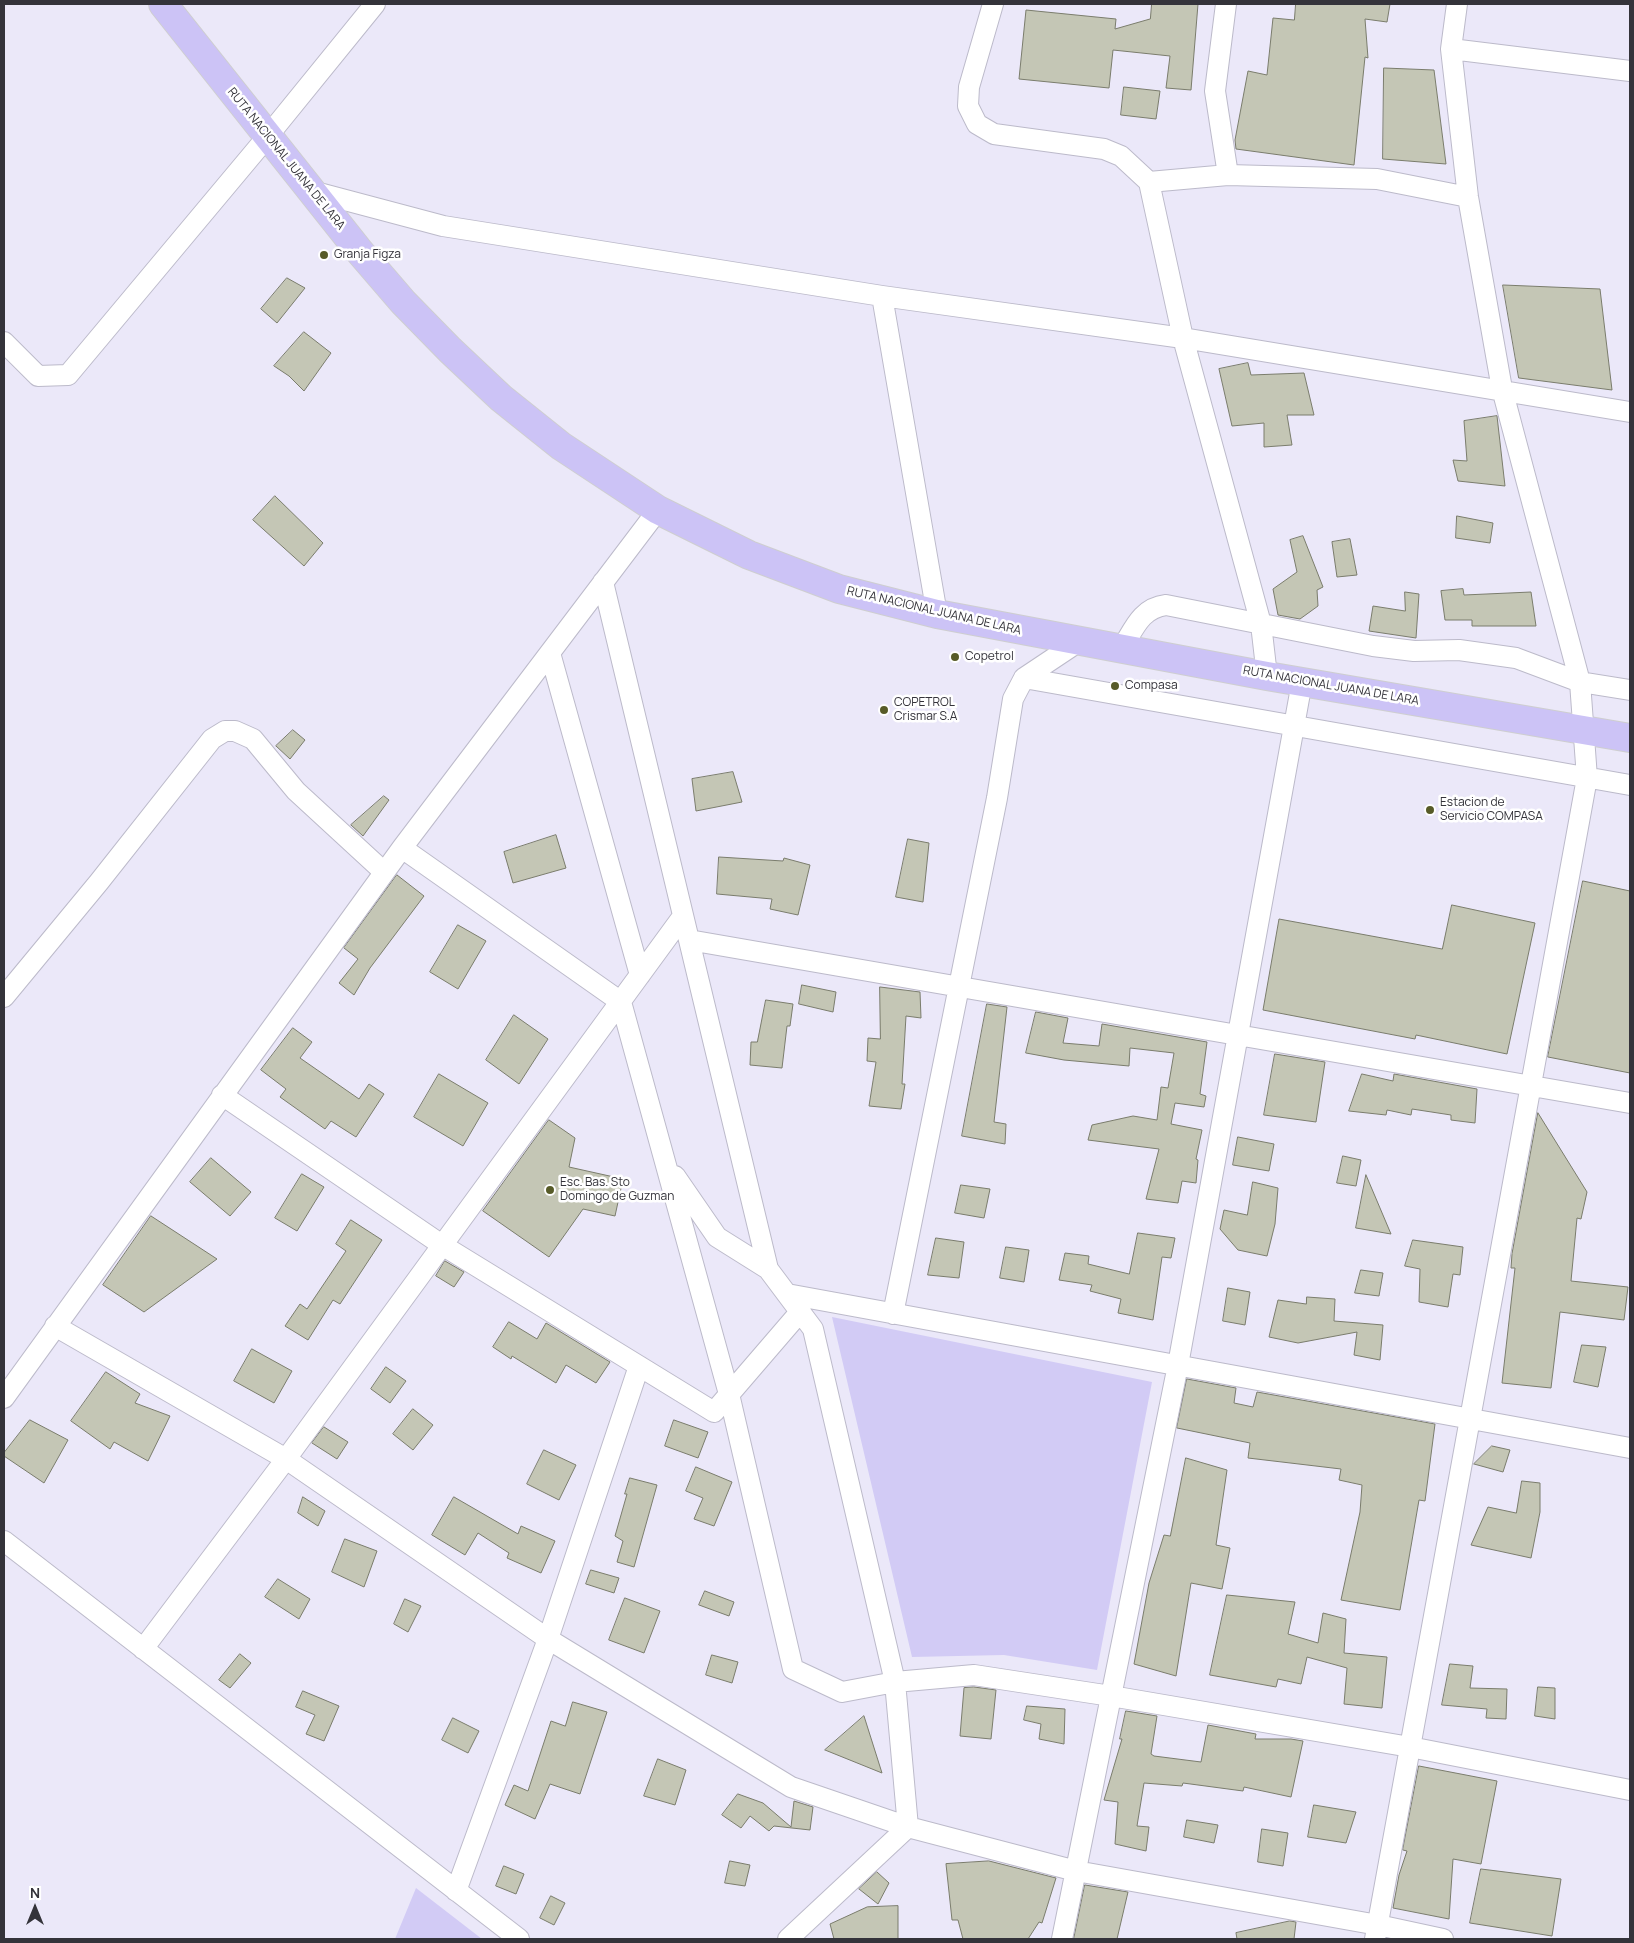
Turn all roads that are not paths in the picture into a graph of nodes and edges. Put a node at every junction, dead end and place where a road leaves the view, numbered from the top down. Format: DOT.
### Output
graph roads {
  1 [pos="163,4"];
  2 [pos="375,4"];
  3 [pos="992,4"];
  4 [pos="1226,4"];
  5 [pos="1457,4"];
  6 [pos="1451,49"];
  7 [pos="1630,71"];
  8 [pos="267,137"];
  9 [pos="1228,175"];
  10 [pos="1149,182"];
  11 [pos="314,192"];
  12 [pos="1468,197"];
  13 [pos="882,296"];
  14 [pos="1183,338"];
  15 [pos="4,342"];
  16 [pos="1502,389"];
  17 [pos="1630,412"];
  18 [pos="658,510"];
  19 [pos="603,582"];
  20 [pos="937,614"];
  21 [pos="1261,624"];
  22 [pos="1078,642"];
  23 [pos="1122,648"];
  24 [pos="550,653"];
  25 [pos="1266,676"];
  26 [pos="1024,678"];
  27 [pos="1302,682"];
  28 [pos="1580,682"];
  29 [pos="1630,690"];
  30 [pos="1294,726"];
  31 [pos="1584,730"];
  32 [pos="1630,738"];
  33 [pos="1588,778"];
  34 [pos="1630,785"];
  35 [pos="402,848"];
  36 [pos="384,872"];
  37 [pos="683,916"];
  38 [pos="689,940"];
  39 [pos="640,975"];
  40 [pos="959,986"];
  41 [pos="4,997"];
  42 [pos="621,1002"];
  43 [pos="1238,1035"];
  44 [pos="1531,1085"];
  45 [pos="222,1095"];
  46 [pos="1630,1102"];
  47 [pos="665,1162"];
  48 [pos="442,1245"];
  49 [pos="768,1268"];
  50 [pos="787,1294"];
  51 [pos="800,1312"];
  52 [pos="894,1314"];
  53 [pos="55,1326"];
  54 [pos="639,1366"];
  55 [pos="1178,1366"];
  56 [pos="729,1394"];
  57 [pos="4,1398"];
  58 [pos="1470,1418"];
  59 [pos="1630,1448"];
  60 [pos="286,1459"];
  61 [pos="4,1541"];
  62 [pos="548,1639"];
  63 [pos="143,1649"];
  64 [pos="895,1682"];
  65 [pos="1111,1696"];
  66 [pos="1410,1747"];
  67 [pos="1630,1790"];
  68 [pos="908,1827"];
  69 [pos="1076,1871"];
  70 [pos="456,1891"];
  71 [pos="1376,1932"];
  72 [pos="519,1939"];
  73 [pos="788,1939"];
  74 [pos="1062,1939"];
  75 [pos="1443,1939"];
  1 -- 8 [label="highway, RUTA NACIONAL JUANA DE LARA"];
  2 -- 8 [label="street"];
  3 -- 10 [label="street"];
  4 -- 9 [label="street"];
  5 -- 6 [label="street"];
  6 -- 7 [label="street"];
  6 -- 12 [label="street"];
  8 -- 11 [label="highway, RUTA NACIONAL JUANA DE LARA"];
  8 -- 15 [label="street"];
  9 -- 10 [label="street"];
  9 -- 12 [label="street"];
  10 -- 14 [label="street"];
  11 -- 13 [label="street"];
  11 -- 18 [label="highway, RUTA NACIONAL JUANA DE LARA"];
  12 -- 16 [label="street"];
  13 -- 14 [label="street"];
  13 -- 20 [label="street"];
  14 -- 16 [label="street"];
  14 -- 21 [label="street"];
  16 -- 17 [label="street"];
  16 -- 28 [label="street"];
  18 -- 19 [label="street"];
  18 -- 20 [label="highway, RUTA NACIONAL JUANA DE LARA"];
  19 -- 24 [label="street"];
  19 -- 37 [label="street"];
  20 -- 22 [label="highway, RUTA NACIONAL JUANA DE LARA"];
  21 -- 23 [label="street"];
  21 -- 25 [label="street"];
  21 -- 28 [label="street"];
  22 -- 23 [label="highway, RUTA NACIONAL JUANA DE LARA"];
  22 -- 26 [label="street"];
  23 -- 25 [label="highway, RUTA NACIONAL JUANA DE LARA"];
  24 -- 35 [label="street"];
  24 -- 39 [label="street"];
  25 -- 27 [label="highway, RUTA NACIONAL JUANA DE LARA"];
  26 -- 30 [label="street"];
  26 -- 40 [label="street"];
  27 -- 30 [label="street"];
  27 -- 31 [label="highway, RUTA NACIONAL JUANA DE LARA"];
  28 -- 29 [label="street"];
  28 -- 31 [label="street"];
  30 -- 33 [label="street"];
  30 -- 43 [label="street"];
  31 -- 32 [label="highway, RUTA NACIONAL JUANA DE LARA"];
  31 -- 33 [label="street"];
  33 -- 34 [label="street"];
  33 -- 44 [label="street"];
  35 -- 36 [label="street"];
  35 -- 42 [label="street"];
  36 -- 41 [label="street"];
  36 -- 45 [label="street"];
  37 -- 38 [label="street"];
  37 -- 39 [label="street"];
  38 -- 40 [label="street"];
  38 -- 49 [label="street"];
  39 -- 42 [label="street"];
  40 -- 43 [label="street"];
  40 -- 52 [label="street"];
  42 -- 47 [label="street"];
  42 -- 48 [label="street"];
  43 -- 44 [label="street"];
  43 -- 55 [label="street"];
  44 -- 46 [label="street"];
  44 -- 58 [label="street"];
  45 -- 48 [label="street"];
  45 -- 53 [label="street"];
  47 -- 49 [label="street"];
  47 -- 56 [label="street"];
  48 -- 54 [label="street"];
  48 -- 60 [label="street"];
  49 -- 50 [label="street"];
  50 -- 51 [label="street"];
  50 -- 52 [label="street"];
  51 -- 56 [label="street"];
  51 -- 64 [label="street"];
  52 -- 55 [label="street"];
  53 -- 57 [label="street"];
  53 -- 60 [label="street"];
  54 -- 56 [label="street"];
  54 -- 62 [label="street"];
  55 -- 58 [label="street"];
  55 -- 65 [label="street"];
  56 -- 64 [label="street"];
  58 -- 59 [label="street"];
  58 -- 66 [label="street"];
  60 -- 62 [label="street"];
  60 -- 63 [label="street"];
  61 -- 63 [label="street"];
  62 -- 68 [label="street"];
  62 -- 70 [label="street"];
  63 -- 70 [label="street"];
  64 -- 65 [label="street"];
  64 -- 68 [label="street"];
  65 -- 66 [label="street"];
  65 -- 69 [label="street"];
  66 -- 67 [label="street"];
  66 -- 71 [label="street"];
  68 -- 69 [label="street"];
  68 -- 73 [label="street"];
  69 -- 71 [label="street"];
  69 -- 74 [label="street"];
  70 -- 72 [label="street"];
  71 -- 75 [label="street"];
}
